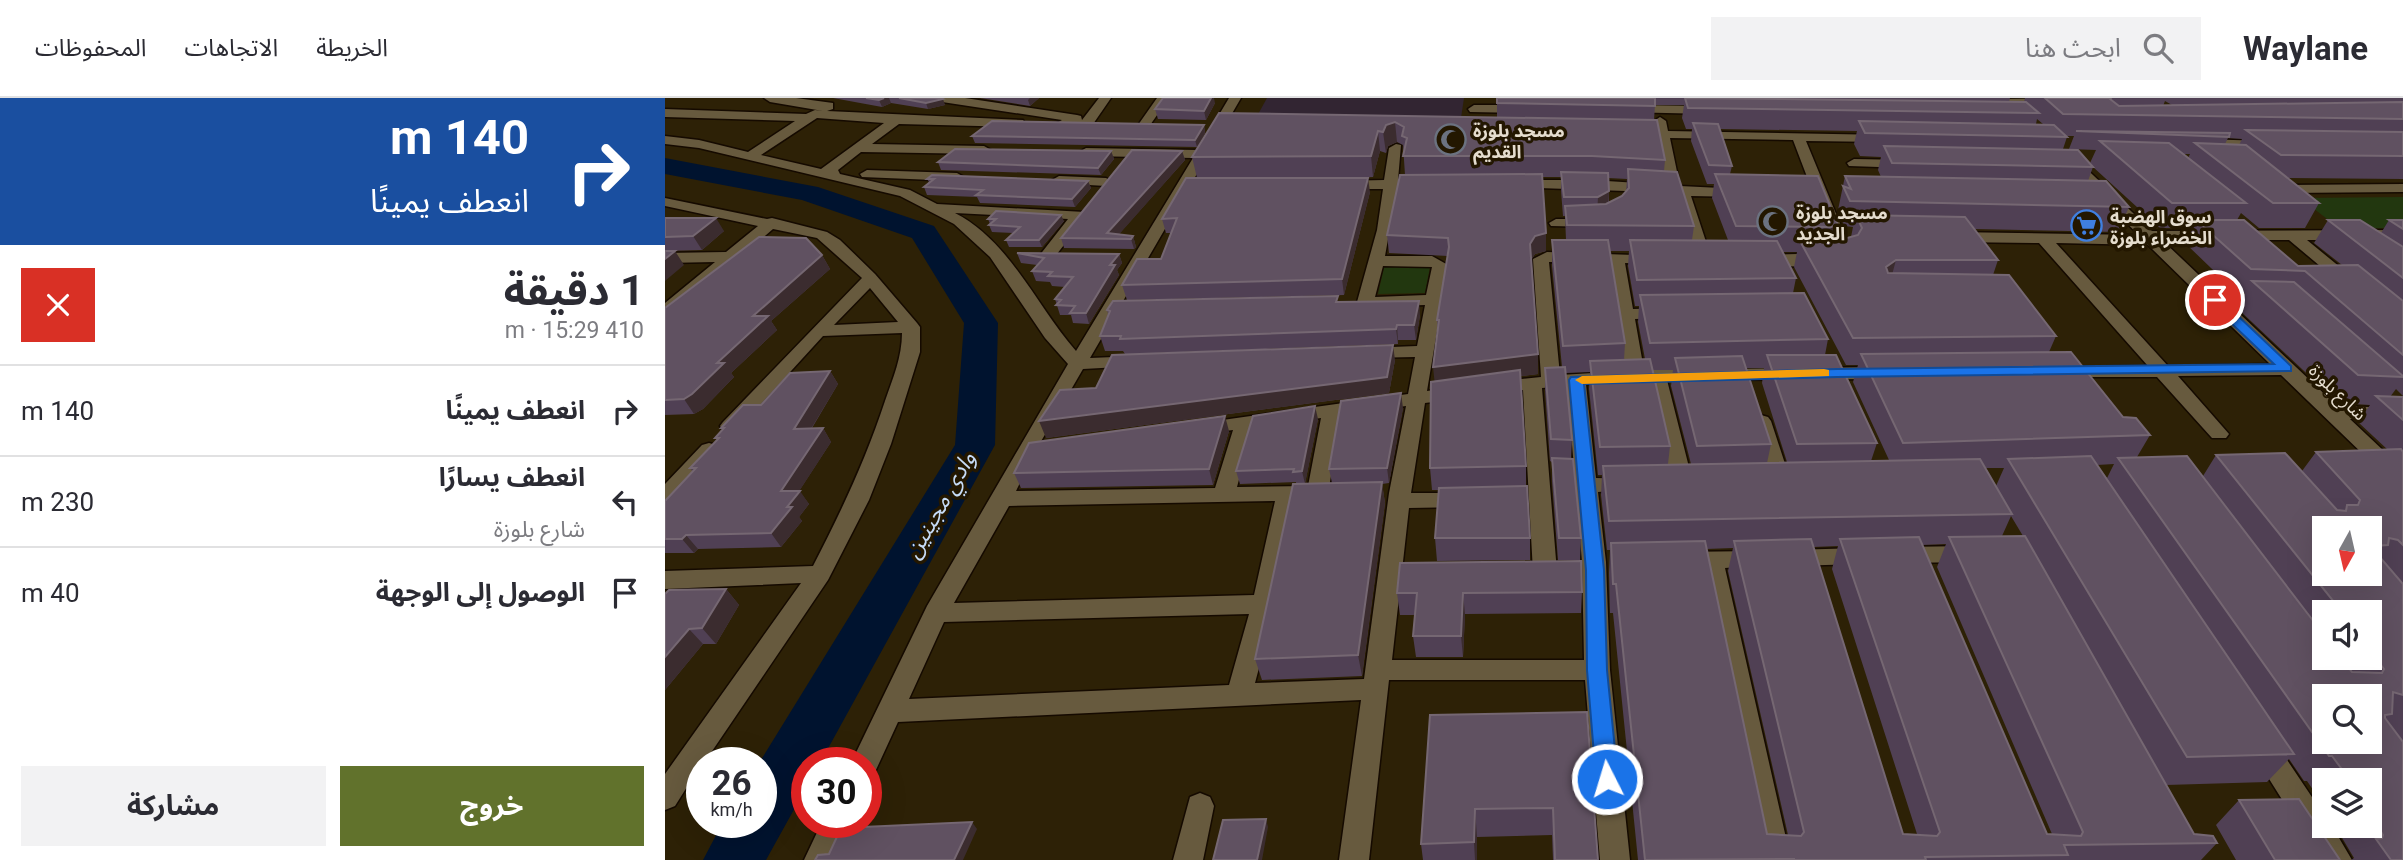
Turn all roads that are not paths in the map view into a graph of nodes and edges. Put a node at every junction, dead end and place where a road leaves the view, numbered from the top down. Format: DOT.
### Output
graph roads {
  1 [pos="770,98"];
  2 [pos="942,98"];
  3 [pos="1047,98"];
  4 [pos="1105,98"];
  5 [pos="1163,98"];
  6 [pos="1235,98"];
  7 [pos="2005,98"];
  8 [pos="2066,98"];
  9 [pos="977,101"];
  10 [pos="1657,104"];
  11 [pos="1474,109"];
  12 [pos="1540,109"];
  13 [pos="1618,109"];
  14 [pos="1726,111"];
  15 [pos="665,113"];
  16 [pos="1035,113"];
  17 [pos="811,116"];
  18 [pos="2023,116"];
  19 [pos="896,120"];
  20 [pos="1091,123"];
  21 [pos="1145,125"];
  22 [pos="2189,128"];
  23 [pos="1613,133"];
  24 [pos="1662,134"];
  25 [pos="1798,136"];
  26 [pos="1835,137"];
  27 [pos="1897,138"];
  28 [pos="665,140"];
  29 [pos="2184,143"];
  30 [pos="2214,144"];
  31 [pos="2287,145"];
  32 [pos="860,148"];
  33 [pos="1397,148"];
  34 [pos="939,149"];
  35 [pos="994,150"];
  36 [pos="1075,152"];
  37 [pos="1130,152"];
  38 [pos="1203,154"];
  39 [pos="751,156"];
  40 [pos="2093,158"];
  41 [pos="2238,162"];
  42 [pos="1923,164"];
  43 [pos="826,173"];
  44 [pos="904,176"];
  45 [pos="971,178"];
  46 [pos="1039,180"];
  47 [pos="1445,184"];
  48 [pos="1498,184"];
  49 [pos="1328,185"];
  50 [pos="1393,185"];
  51 [pos="2403,188"];
  52 [pos="1678,190"];
  53 [pos="1753,194"];
  54 [pos="1093,198"];
  55 [pos="2083,199"];
  56 [pos="2110,200"];
  57 [pos="665,202"];
  58 [pos="2290,204"];
  59 [pos="933,208"];
  60 [pos="1000,212"];
  61 [pos="1613,219"];
  62 [pos="2234,219"];
  63 [pos="2309,220"];
  64 [pos="772,222"];
  65 [pos="1555,222"];
  66 [pos="2403,235"];
  67 [pos="975,236"];
  68 [pos="1935,236"];
  69 [pos="2255,236"];
  70 [pos="2293,236"];
  71 [pos="2327,236"];
  72 [pos="2350,236"];
  73 [pos="1963,237"];
  74 [pos="2150,238"];
  75 [pos="2044,239"];
  76 [pos="2371,250"];
  77 [pos="996,254"];
  78 [pos="1034,255"];
  79 [pos="1074,256"];
  80 [pos="1977,256"];
  81 [pos="730,257"];
  82 [pos="665,258"];
  83 [pos="1616,258"];
  84 [pos="1742,260"];
  85 [pos="1780,260"];
  86 [pos="1377,261"];
  87 [pos="870,279"];
  88 [pos="1791,281"];
  89 [pos="2363,294"];
  90 [pos="1433,300"];
  91 [pos="2215,300"];
  92 [pos="2239,300"];
  93 [pos="1137,307"];
  94 [pos="1110,308"];
  95 [pos="665,312"];
  96 [pos="1682,313"];
  97 [pos="1626,314"];
  98 [pos="911,327"];
  99 [pos="818,331"];
  100 [pos="1425,351"];
  101 [pos="2052,353"];
  102 [pos="1342,354"];
  103 [pos="1160,360"];
  104 [pos="1077,363"];
  105 [pos="1834,367"];
  106 [pos="2286,369"];
  107 [pos="2162,370"];
  108 [pos="1905,373"];
  109 [pos="2040,373"];
  110 [pos="2067,373"];
  111 [pos="1747,374"];
  112 [pos="1636,377"];
  113 [pos="1657,377"];
  114 [pos="1576,380"];
  115 [pos="1541,382"];
  116 [pos="2083,395"];
  117 [pos="1848,397"];
  118 [pos="1418,398"];
  119 [pos="2400,407"];
  120 [pos="1332,410"];
  121 [pos="2331,412"];
  122 [pos="1245,422"];
  123 [pos="1176,431"];
  124 [pos="2219,434"];
  125 [pos="1053,447"];
  126 [pos="1026,450"];
  127 [pos="2358,466"];
  128 [pos="1539,471"];
  129 [pos="2398,475"];
  130 [pos="1587,478"];
  131 [pos="1756,482"];
  132 [pos="1780,482"];
  133 [pos="1807,482"];
  134 [pos="1682,483"];
  135 [pos="1706,483"];
  136 [pos="1287,493"];
  137 [pos="1317,493"];
  138 [pos="1345,493"];
  139 [pos="1372,493"];
  140 [pos="1224,494"];
  141 [pos="665,497"];
  142 [pos="1399,497"];
  143 [pos="1541,498"];
  144 [pos="1002,499"];
  145 [pos="1489,499"];
  146 [pos="1515,499"];
  147 [pos="1993,554"];
  148 [pos="1918,555"];
  149 [pos="1814,557"];
  150 [pos="1712,559"];
  151 [pos="1660,561"];
  152 [pos="1603,564"];
  153 [pos="1519,572"];
  154 [pos="1545,572"];
  155 [pos="1389,573"];
  156 [pos="1415,573"];
  157 [pos="820,574"];
  158 [pos="665,580"];
  159 [pos="1929,580"];
  160 [pos="1822,584"];
  161 [pos="1264,604"];
  162 [pos="936,613"];
  163 [pos="1597,670"];
  164 [pos="1376,679"];
  165 [pos="1239,694"];
  166 [pos="888,711"];
  167 [pos="2252,731"];
  168 [pos="872,747"];
  169 [pos="665,797"];
  170 [pos="1200,806"];
  171 [pos="829,838"];
  172 [pos="819,860"];
  173 [pos="1188,860"];
  174 [pos="1354,860"];
  175 [pos="1615,860"];
  176 [pos="1776,860"];
  177 [pos="2337,860"];
  1 -- 17 [label="street"];
  2 -- 9 [label="street"];
  3 -- 16 [label="street"];
  4 -- 20 [label="street"];
  5 -- 21 [label="street"];
  6 -- 38 [label="street"];
  7 -- 8 [label="street"];
  7 -- 18 [label="street"];
  9 -- 16 [label="street"];
  10 -- 13 [label="street"];
  10 -- 14 [label="street"];
  10 -- 24 [label="street"];
  11 -- 12 [label="street"];
  15 -- 17 [label="street"];
  16 -- 20 [label="street"];
  17 -- 19 [label="street"];
  17 -- 39 [label="street"];
  19 -- 20 [label="street"];
  19 -- 32 [label="street"];
  22 -- 30 [label="street"];
  23 -- 24 [label="street"];
  24 -- 25 [label="street"];
  24 -- 52 [label="street"];
  25 -- 26 [label="street"];
  25 -- 85 [label="street"];
  26 -- 27 [label="street"];
  26 -- 42 [label="street"];
  28 -- 39 [label="street"];
  29 -- 30 [label="street"];
  30 -- 31 [label="street"];
  30 -- 41 [label="street"];
  32 -- 34 [label="street"];
  32 -- 43 [label="street"];
  33 -- 50 [label="street"];
  34 -- 35 [label="street"];
  34 -- 44 [label="street"];
  36 -- 37 [label="street"];
  37 -- 38 [label="street"];
  37 -- 54 [label="street"];
  38 -- 94 [label="street"];
  39 -- 43 [label="street"];
  40 -- 56 [label="street, شارع بلوزة"];
  43 -- 44 [label="street"];
  43 -- 59 [label="street"];
  44 -- 45 [label="street"];
  46 -- 54 [label="street"];
  47 -- 50 [label="street"];
  48 -- 65 [label="street"];
  49 -- 50 [label="street"];
  50 -- 86 [label="street"];
  51 -- 58 [label="street"];
  52 -- 53 [label="street"];
  52 -- 65 [label="street"];
  52 -- 83 [label="street"];
  54 -- 60 [label="street"];
  54 -- 78 [label="street"];
  55 -- 56 [label="street"];
  56 -- 74 [label="street, شارع بلوزة"];
  57 -- 64 [label="street"];
  59 -- 60 [label="street"];
  59 -- 67 [label="street"];
  60 -- 67 [label="street"];
  61 -- 65 [label="street"];
  62 -- 69 [label="street"];
  63 -- 71 [label="street"];
  64 -- 81 [label="street"];
  64 -- 87 [label="street"];
  65 -- 83 [label="street"];
  65 -- 115 [label="street"];
  66 -- 72 [label="street"];
  67 -- 77 [label="street"];
  68 -- 73 [label="street"];
  69 -- 70 [label="street"];
  69 -- 74 [label="street"];
  70 -- 71 [label="street"];
  70 -- 89 [label="street"];
  71 -- 72 [label="street"];
  72 -- 76 [label="street"];
  73 -- 75 [label="street"];
  73 -- 80 [label="street"];
  74 -- 75 [label="street"];
  74 -- 91 [label="street, شارع بلوزة"];
  75 -- 107 [label="street"];
  77 -- 78 [label="street"];
  77 -- 104 [label="street"];
  78 -- 79 [label="street"];
  81 -- 82 [label="street"];
  81 -- 95 [label="street"];
  83 -- 97 [label="street"];
  84 -- 85 [label="street"];
  85 -- 88 [label="street"];
  86 -- 90 [label="street"];
  86 -- 90 [label="street"];
  87 -- 98 [label="street"];
  87 -- 99 [label="street"];
  90 -- 100 [label="street"];
  91 -- 92 [label="street"];
  91 -- 106 [label="street, شارع بلوزة"];
  93 -- 94 [label="street"];
  94 -- 104 [label="street"];
  96 -- 97 [label="street"];
  97 -- 112 [label="street"];
  98 -- 99 [label="street"];
  98 -- 157 [label="street"];
  99 -- 141 [label="street"];
  100 -- 102 [label="street"];
  100 -- 118 [label="street"];
  101 -- 110 [label="street"];
  103 -- 104 [label="street"];
  104 -- 126 [label="street"];
  105 -- 108 [label="street"];
  105 -- 111 [label="street"];
  105 -- 117 [label="street"];
  106 -- 107 [label="street"];
  106 -- 121 [label="street, شارع بلوزة"];
  107 -- 110 [label="street"];
  107 -- 124 [label="street"];
  109 -- 110 [label="street"];
  110 -- 116 [label="street"];
  111 -- 113 [label="street"];
  111 -- 132 [label="street"];
  112 -- 113 [label="street"];
  112 -- 114 [label="street"];
  113 -- 134 [label="street"];
  114 -- 115 [label="street"];
  114 -- 130 [label="street"];
  115 -- 118 [label="street"];
  115 -- 128 [label="street"];
  118 -- 120 [label="street"];
  118 -- 142 [label="street"];
  119 -- 121 [label="street"];
  120 -- 122 [label="street"];
  120 -- 137 [label="street"];
  121 -- 129 [label="street, شارع بلوزة"];
  122 -- 123 [label="street"];
  122 -- 140 [label="street"];
  125 -- 126 [label="street"];
  126 -- 144 [label="street"];
  127 -- 129 [label="street"];
  128 -- 130 [label="street"];
  128 -- 143 [label="street"];
  130 -- 134 [label="street"];
  130 -- 152 [label="street"];
  131 -- 132 [label="street"];
  132 -- 133 [label="street"];
  134 -- 135 [label="street"];
  136 -- 137 [label="street"];
  136 -- 140 [label="street"];
  136 -- 161 [label="street"];
  137 -- 138 [label="street"];
  139 -- 142 [label="street"];
  140 -- 144 [label="street"];
  142 -- 145 [label="street"];
  142 -- 155 [label="street"];
  143 -- 146 [label="street"];
  143 -- 154 [label="street"];
  144 -- 162 [label="street"];
  147 -- 148 [label="street"];
  148 -- 149 [label="street"];
  148 -- 159 [label="street"];
  149 -- 150 [label="street"];
  149 -- 160 [label="street"];
  150 -- 151 [label="street"];
  150 -- 176 [label="street"];
  152 -- 154 [label="street"];
  152 -- 163 [label="street"];
  153 -- 154 [label="street"];
  155 -- 156 [label="street"];
  155 -- 164 [label="street"];
  157 -- 158 [label="street"];
  157 -- 169 [label="street"];
  161 -- 162 [label="street"];
  161 -- 165 [label="street"];
  162 -- 166 [label="street"];
  163 -- 164 [label="street"];
  163 -- 175 [label="street"];
  164 -- 165 [label="street"];
  164 -- 174 [label="street"];
  165 -- 166 [label="street"];
  166 -- 168 [label="street"];
  167 -- 177 [label="street"];
  170 -- 173 [label="street"];
  171 -- 172 [label="street"];
}
